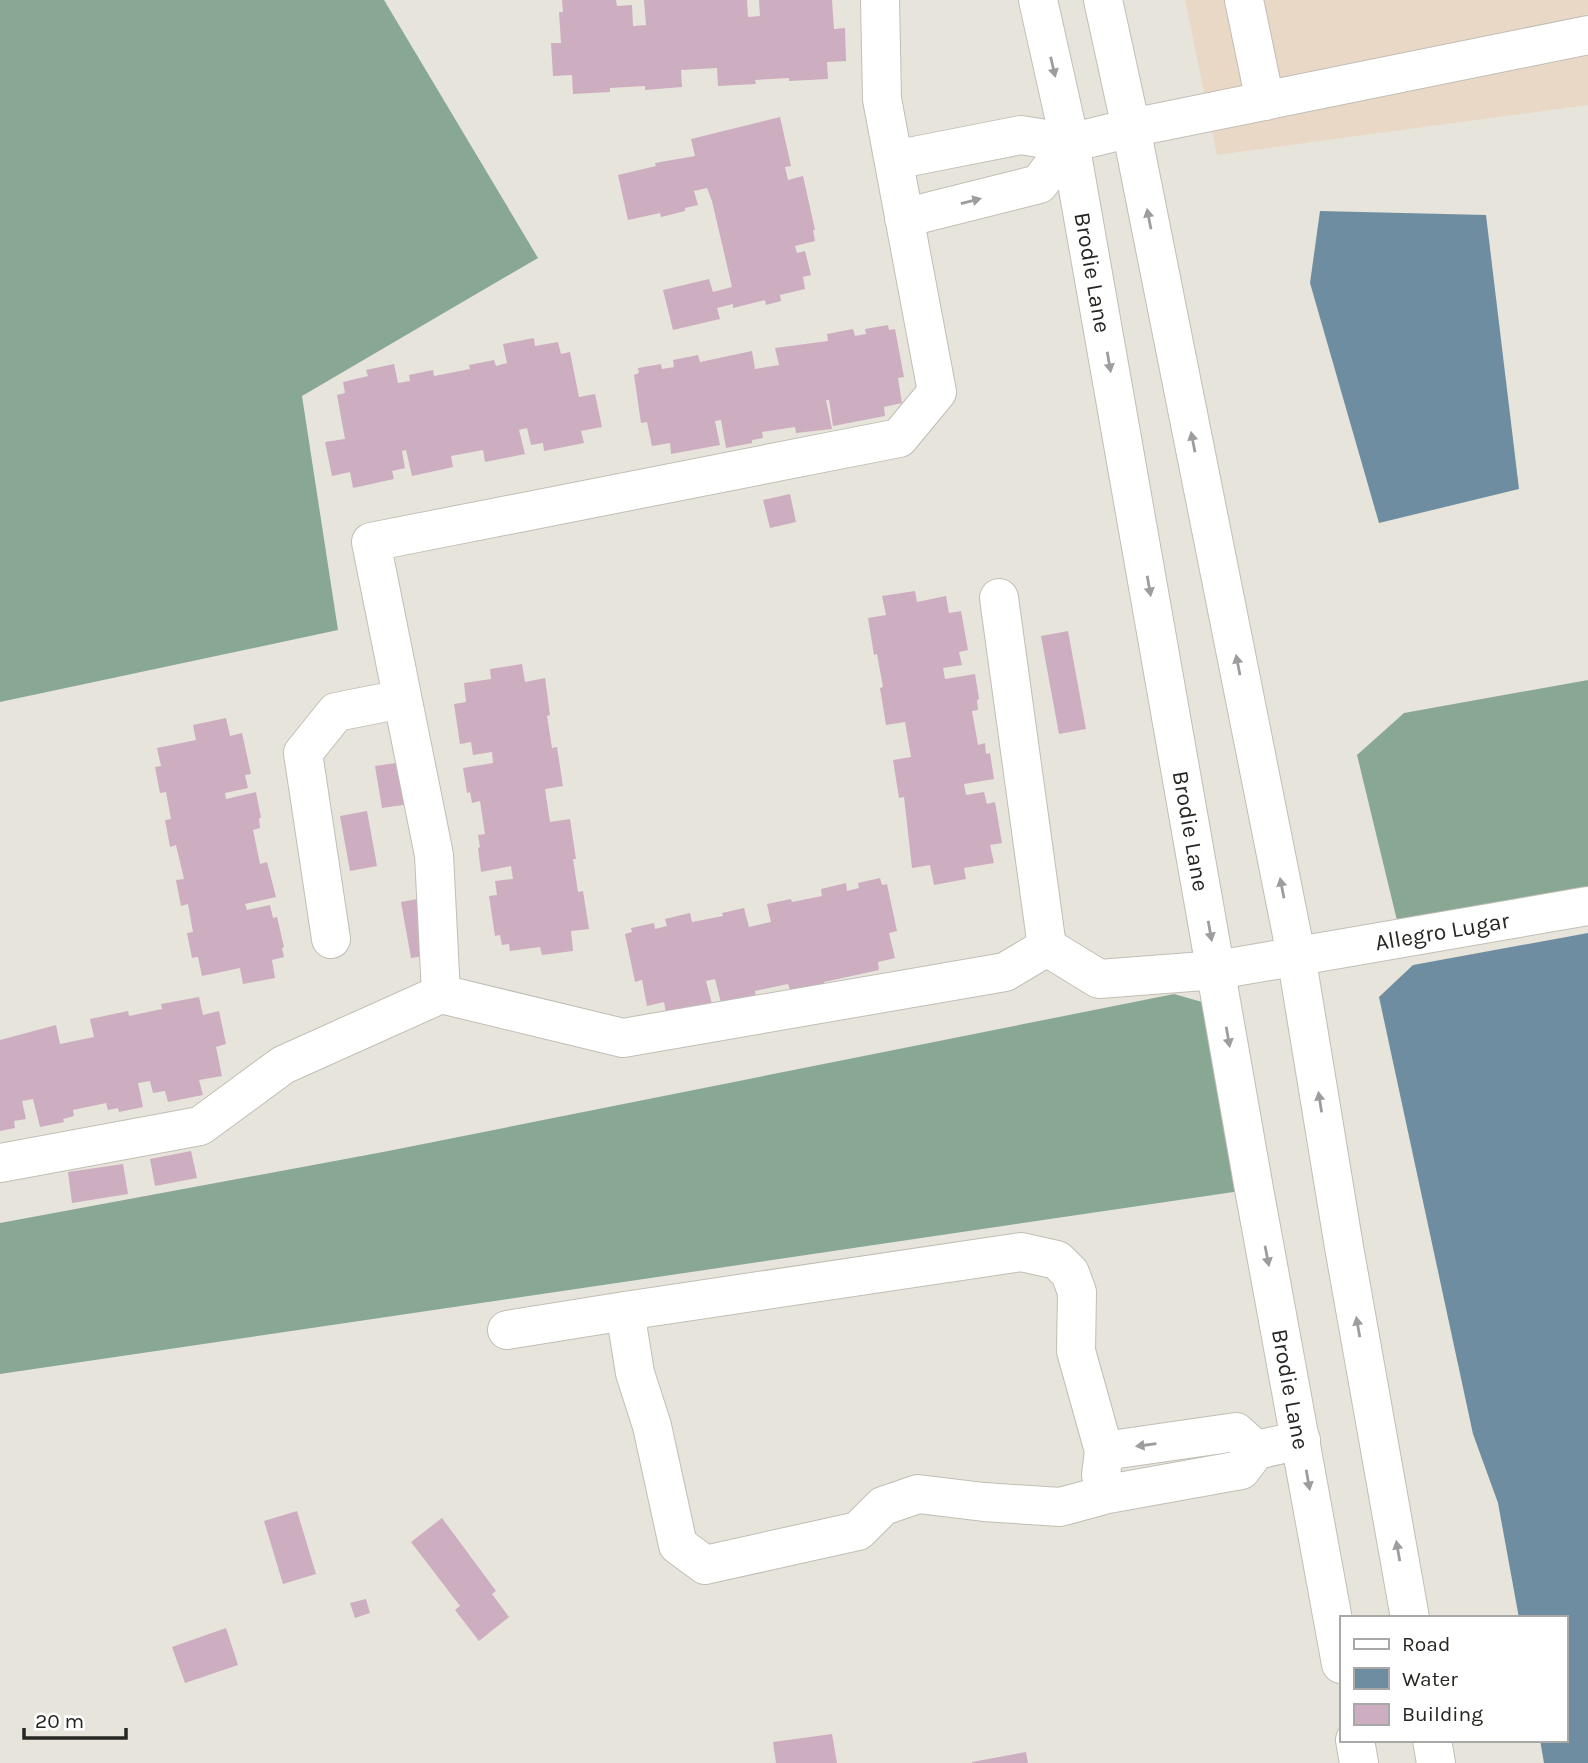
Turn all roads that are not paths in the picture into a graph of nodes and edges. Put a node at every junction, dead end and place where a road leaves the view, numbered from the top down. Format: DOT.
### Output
graph roads {
  1 [pos="880,0"];
  2 [pos="1038,0"];
  3 [pos="1103,0"];
  4 [pos="1244,0"];
  5 [pos="1588,35"];
  6 [pos="1265,101"];
  7 [pos="1131,128"];
  8 [pos="1070,143"];
  9 [pos="894,160"];
  10 [pos="904,218"];
  11 [pos="999,598"];
  12 [pos="402,699"];
  13 [pos="1588,906"];
  14 [pos="331,939"];
  15 [pos="1048,947"];
  16 [pos="1296,955"];
  17 [pos="1217,970"];
  18 [pos="441,994"];
  19 [pos="0,1163"];
  20 [pos="625,1311"];
  21 [pos="507,1330"];
  22 [pos="1202,1437"];
  23 [pos="1301,1440"];
  24 [pos="1256,1450"];
  25 [pos="1104,1451"];
  26 [pos="1209,1476"];
  27 [pos="1108,1494"];
  28 [pos="1410,1616"];
  29 [pos="1340,1658"];
  30 [pos="1355,1742"];
  31 [pos="1432,1742"];
  32 [pos="1359,1763"];
  33 [pos="1436,1763"];
  1 -- 9 [label="main road"];
  2 -- 8 [label="main road, Brodie Lane, one-way"];
  3 -- 7 [label="main road"];
  4 -- 6 [label="main road"];
  5 -- 6 [label="main road"];
  6 -- 7 [label="main road"];
  7 -- 8 [label="main road"];
  16 -- 7 [label="main road, one-way"];
  8 -- 9 [label="main road"];
  10 -- 8 [label="main road, one-way"];
  8 -- 17 [label="main road, Brodie Lane, one-way"];
  9 -- 10 [label="main road"];
  10 -- 12 [label="main road"];
  11 -- 15 [label="main road"];
  12 -- 14 [label="main road"];
  12 -- 18 [label="main road"];
  13 -- 16 [label="main road, Allegro Lugar"];
  15 -- 17 [label="main road, Allegro Lugar"];
  15 -- 18 [label="main road"];
  16 -- 17 [label="main road, Allegro Lugar"];
  28 -- 16 [label="main road, one-way"];
  17 -- 23 [label="main road, Brodie Lane, one-way"];
  18 -- 19 [label="main road"];
  20 -- 21 [label="main road"];
  20 -- 25 [label="main road"];
  20 -- 27 [label="main road"];
  22 -- 24 [label="main road"];
  22 -- 25 [label="main road, one-way"];
  22 -- 26 [label="main road"];
  23 -- 24 [label="main road"];
  23 -- 29 [label="main road, Brodie Lane, one-way"];
  24 -- 26 [label="main road"];
  25 -- 27 [label="main road"];
  26 -- 27 [label="main road"];
  30 -- 32 [label="main road"];
  31 -- 33 [label="main road"];
}
